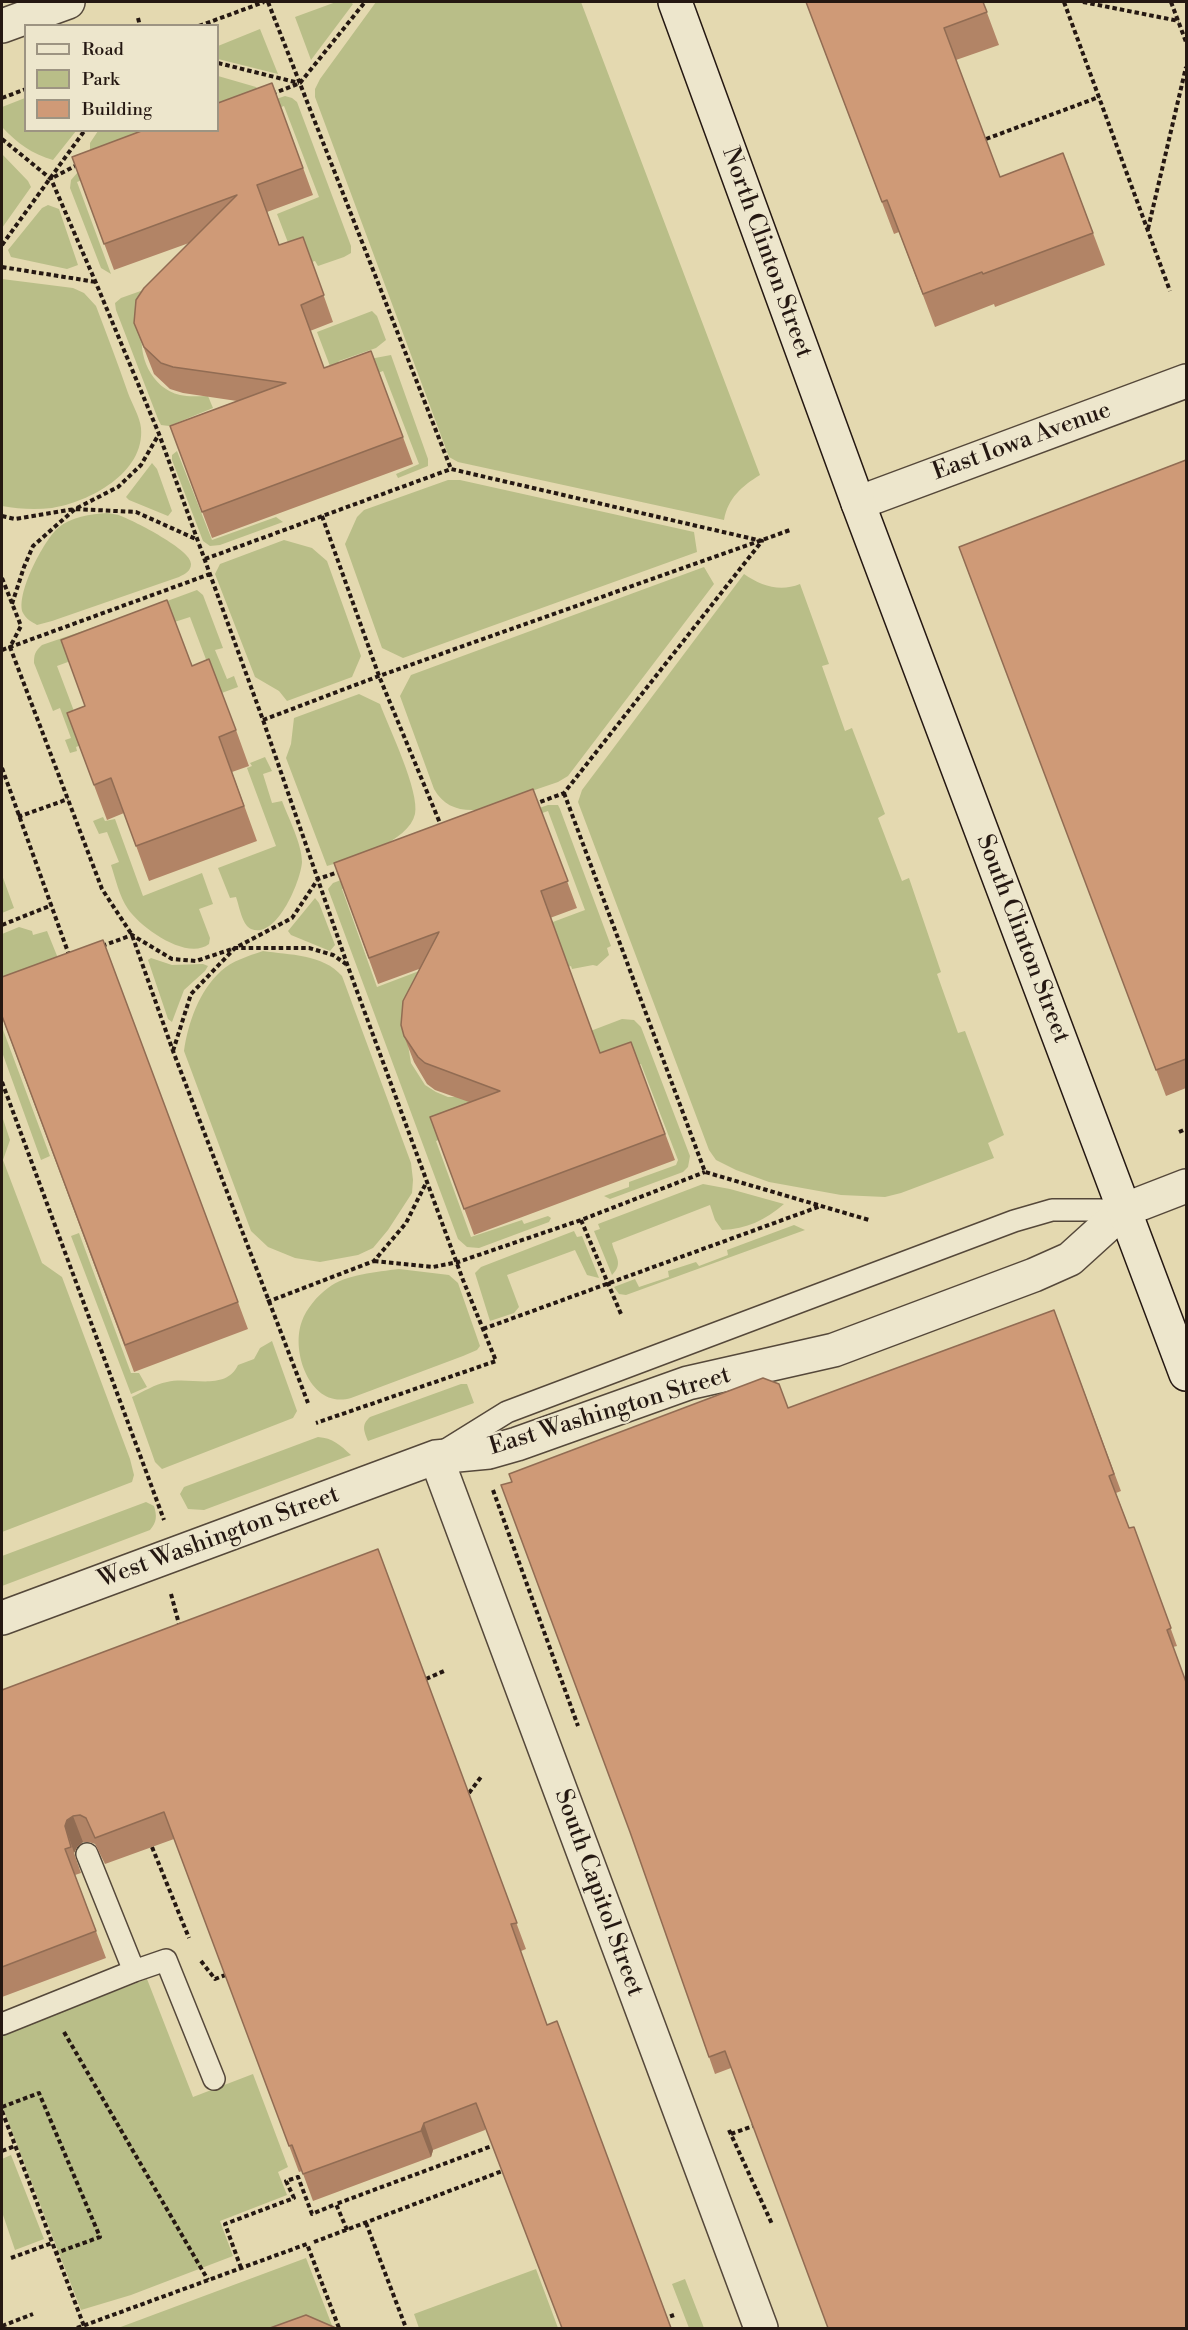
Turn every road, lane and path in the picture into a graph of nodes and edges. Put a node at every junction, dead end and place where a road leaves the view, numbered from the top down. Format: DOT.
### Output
graph roads {
  1 [pos="68,2"];
  2 [pos="266,2"];
  3 [pos="365,2"];
  4 [pos="675,2"];
  5 [pos="1064,2"];
  6 [pos="1083,2"];
  7 [pos="1172,2"];
  8 [pos="138,18"];
  9 [pos="1179,21"];
  10 [pos="140,24"];
  11 [pos="205,24"];
  12 [pos="2,26"];
  13 [pos="1186,42"];
  14 [pos="219,63"];
  15 [pos="1186,67"];
  16 [pos="300,83"];
  17 [pos="24,90"];
  18 [pos="269,94"];
  19 [pos="1099,97"];
  20 [pos="2,98"];
  21 [pos="84,132"];
  22 [pos="2,139"];
  23 [pos="986,139"];
  24 [pos="85,162"];
  25 [pos="51,179"];
  26 [pos="1148,229"];
  27 [pos="2,245"];
  28 [pos="2,267"];
  29 [pos="96,282"];
  30 [pos="1170,291"];
  31 [pos="1186,381"];
  32 [pos="159,434"];
  33 [pos="451,470"];
  34 [pos="858,504"];
  35 [pos="75,509"];
  36 [pos="2,516"];
  37 [pos="322,516"];
  38 [pos="790,530"];
  39 [pos="198,540"];
  40 [pos="762,541"];
  41 [pos="205,559"];
  42 [pos="210,574"];
  43 [pos="2,578"];
  44 [pos="11,605"];
  45 [pos="10,647"];
  46 [pos="2,650"];
  47 [pos="379,676"];
  48 [pos="263,720"];
  49 [pos="2,768"];
  50 [pos="564,793"];
  51 [pos="68,799"];
  52 [pos="532,805"];
  53 [pos="18,817"];
  54 [pos="444,835"];
  55 [pos="349,868"];
  56 [pos="318,879"];
  57 [pos="52,905"];
  58 [pos="2,925"];
  59 [pos="132,935"];
  60 [pos="101,947"];
  61 [pos="235,948"];
  62 [pos="70,958"];
  63 [pos="347,964"];
  64 [pos="173,1051"];
  65 [pos="2,1082"];
  66 [pos="1186,1129"];
  67 [pos="1179,1132"];
  68 [pos="705,1172"];
  69 [pos="427,1181"];
  70 [pos="1186,1186"];
  71 [pos="821,1206"];
  72 [pos="1124,1210"];
  73 [pos="581,1220"];
  74 [pos="869,1220"];
  75 [pos="374,1261"];
  76 [pos="458,1262"];
  77 [pos="608,1284"];
  78 [pos="267,1302"];
  79 [pos="621,1314"];
  80 [pos="483,1329"];
  81 [pos="1186,1374"];
  82 [pos="308,1403"];
  83 [pos="316,1424"];
  84 [pos="436,1457"];
  85 [pos="176,1553"];
  86 [pos="2,1618"];
  87 [pos="183,1639"];
  88 [pos="444,1671"];
  89 [pos="426,1679"];
  90 [pos="481,1777"];
  91 [pos="469,1793"];
  92 [pos="152,1847"];
  93 [pos="87,1854"];
  94 [pos="190,1941"];
  95 [pos="134,1971"];
  96 [pos="2,2024"];
  97 [pos="61,2026"];
  98 [pos="214,2079"];
  99 [pos="2,2106"];
  100 [pos="2,2111"];
  101 [pos="753,2126"];
  102 [pos="731,2134"];
  103 [pos="15,2146"];
  104 [pos="492,2146"];
  105 [pos="2,2151"];
  106 [pos="514,2167"];
  107 [pos="336,2204"];
  108 [pos="366,2223"];
  109 [pos="346,2230"];
  110 [pos="314,2242"];
  111 [pos="52,2243"];
  112 [pos="56,2253"];
  113 [pos="11,2258"];
  114 [pos="241,2268"];
  115 [pos="208,2280"];
  116 [pos="33,2314"];
  117 [pos="674,2315"];
  118 [pos="653,2322"];
  119 [pos="2,2326"];
  120 [pos="84,2326"];
  121 [pos="77,2328"];
  122 [pos="339,2328"];
  123 [pos="406,2328"];
  124 [pos="761,2328"];
  1 -- 12 [label="street"];
  2 -- 11 [label="path"];
  2 -- 16 [label="path"];
  3 -- 16 [label="path"];
  4 -- 34 [label="street, North Clinton Street"];
  5 -- 19 [label="path"];
  6 -- 9 [label="path"];
  7 -- 9 [label="path"];
  8 -- 10 [label="path"];
  9 -- 13 [label="path"];
  14 -- 16 [label="path"];
  15 -- 26 [label="path"];
  16 -- 18 [label="path"];
  16 -- 33 [label="path"];
  17 -- 20 [label="path"];
  19 -- 23 [label="path"];
  19 -- 26 [label="path"];
  21 -- 25 [label="path"];
  22 -- 25 [label="path"];
  24 -- 25 [label="path"];
  25 -- 27 [label="path"];
  25 -- 29 [label="path"];
  26 -- 30 [label="path"];
  28 -- 29 [label="path"];
  29 -- 32 [label="path"];
  31 -- 34 [label="street, East Iowa Avenue"];
  32 -- 35 [label="path"];
  32 -- 39 [label="path"];
  33 -- 37 [label="path"];
  33 -- 40 [label="path"];
  34 -- 72 [label="street, South Clinton Street"];
  35 -- 36 [label="path"];
  35 -- 39 [label="path"];
  35 -- 44 [label="path"];
  37 -- 41 [label="path"];
  37 -- 47 [label="path"];
  38 -- 40 [label="path"];
  39 -- 41 [label="path"];
  40 -- 47 [label="path"];
  40 -- 50 [label="path"];
  41 -- 42 [label="path"];
  42 -- 45 [label="path"];
  42 -- 48 [label="path"];
  43 -- 44 [label="path"];
  44 -- 45 [label="path"];
  45 -- 46 [label="path"];
  45 -- 51 [label="path"];
  47 -- 48 [label="path"];
  47 -- 54 [label="path"];
  48 -- 56 [label="path"];
  49 -- 53 [label="path"];
  50 -- 52 [label="path"];
  50 -- 68 [label="path"];
  51 -- 53 [label="path"];
  51 -- 59 [label="path"];
  53 -- 57 [label="path"];
  55 -- 56 [label="path"];
  56 -- 61 [label="path"];
  56 -- 63 [label="path"];
  57 -- 58 [label="path"];
  57 -- 62 [label="path"];
  59 -- 60 [label="path"];
  59 -- 61 [label="path"];
  59 -- 64 [label="path"];
  61 -- 63 [label="path"];
  61 -- 64 [label="path"];
  63 -- 69 [label="path"];
  64 -- 78 [label="path"];
  65 -- 85 [label="path"];
  66 -- 67 [label="path"];
  68 -- 71 [label="path"];
  68 -- 73 [label="path"];
  69 -- 75 [label="path"];
  69 -- 76 [label="path"];
  70 -- 72 [label="street, East Washington Street"];
  71 -- 74 [label="path"];
  71 -- 77 [label="path"];
  72 -- 81 [label="street, South Clinton Street"];
  72 -- 84 [label="lane, East Washington Street"];
  72 -- 84 [label="street, East Washington Street"];
  73 -- 76 [label="path"];
  73 -- 77 [label="path"];
  75 -- 76 [label="path"];
  75 -- 78 [label="path"];
  76 -- 80 [label="path"];
  77 -- 79 [label="path"];
  77 -- 80 [label="path"];
  78 -- 82 [label="path"];
  80 -- 83 [label="path"];
  84 -- 85 [label="street, West Washington Street"];
  84 -- 124 [label="street, South Capitol Street"];
  85 -- 86 [label="street, West Washington Street"];
  85 -- 87 [label="path"];
  88 -- 89 [label="path"];
  90 -- 91 [label="path"];
  92 -- 94 [label="path"];
  93 -- 95 [label="lane"];
  95 -- 96 [label="lane"];
  95 -- 98 [label="lane"];
  97 -- 115 [label="path"];
  99 -- 112 [label="path"];
  100 -- 103 [label="path"];
  101 -- 102 [label="path"];
  103 -- 105 [label="path"];
  103 -- 111 [label="path"];
  104 -- 107 [label="path"];
  106 -- 108 [label="path"];
  107 -- 109 [label="path"];
  107 -- 114 [label="path"];
  108 -- 109 [label="path"];
  108 -- 123 [label="path"];
  109 -- 110 [label="path"];
  111 -- 112 [label="path"];
  111 -- 113 [label="path"];
  112 -- 120 [label="path"];
  114 -- 115 [label="path"];
  114 -- 122 [label="path"];
  115 -- 120 [label="path"];
  116 -- 119 [label="path"];
  117 -- 118 [label="path"];
  120 -- 121 [label="path"];
}
